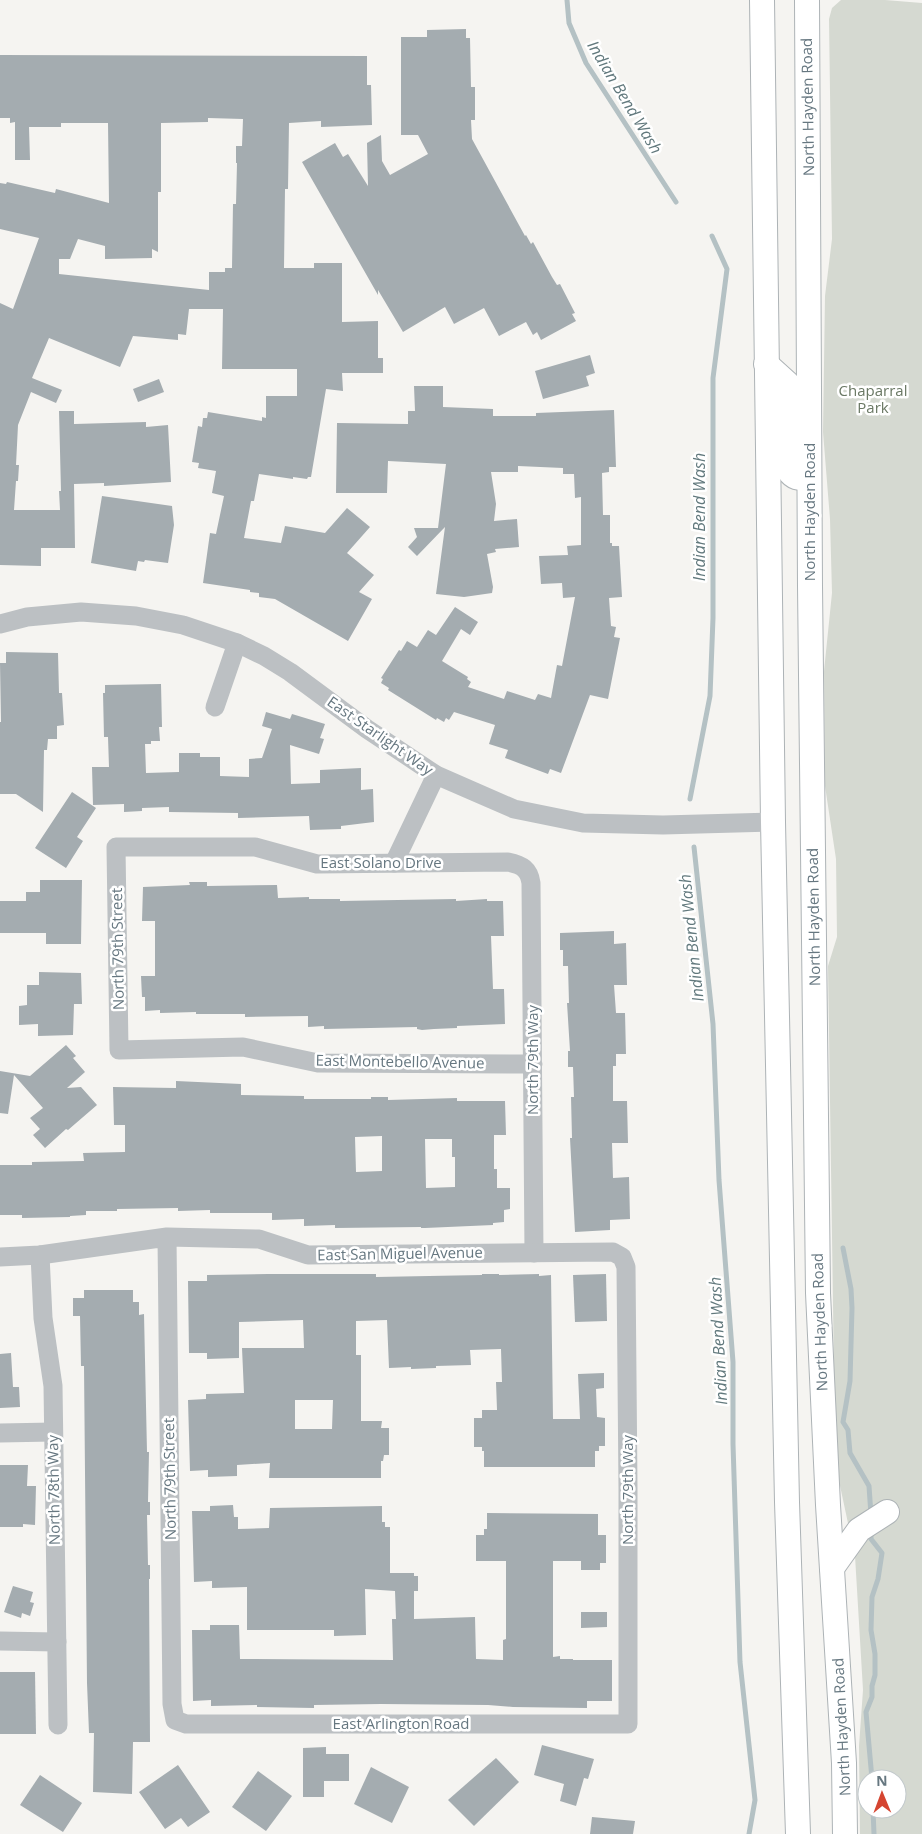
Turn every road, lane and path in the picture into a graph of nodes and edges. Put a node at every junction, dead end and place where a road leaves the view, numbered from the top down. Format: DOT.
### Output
graph roads {
  1 [pos="762,0"];
  2 [pos="807,0"];
  3 [pos="766,364"];
  4 [pos="809,478"];
  5 [pos="0,624"];
  6 [pos="237,643"];
  7 [pos="215,706"];
  8 [pos="436,775"];
  9 [pos="772,822"];
  10 [pos="116,847"];
  11 [pos="394,863"];
  12 [pos="525,869"];
  13 [pos="119,1050"];
  14 [pos="533,1064"];
  15 [pos="168,1237"];
  16 [pos="534,1253"];
  17 [pos="40,1255"];
  18 [pos="622,1256"];
  19 [pos="0,1257"];
  20 [pos="53,1432"];
  21 [pos="0,1433"];
  22 [pos="886,1512"];
  23 [pos="832,1568"];
  24 [pos="0,1641"];
  25 [pos="57,1642"];
  26 [pos="176,1720"];
  27 [pos="628,1724"];
  28 [pos="58,1725"];
  29 [pos="798,1834"];
  30 [pos="845,1834"];
  1 -- 3 [label="main road"];
  2 -- 4 [label="main road, North Hayden Road"];
  3 -- 4 [label="main road"];
  3 -- 9 [label="main road"];
  4 -- 23 [label="main road, North Hayden Road"];
  5 -- 6 [label="street, East Starlight Way"];
  6 -- 7 [label="street"];
  6 -- 8 [label="street, East Starlight Way"];
  8 -- 9 [label="street, East Starlight Way"];
  8 -- 11 [label="street"];
  9 -- 29 [label="main road"];
  10 -- 11 [label="street, East Solano Drive"];
  10 -- 13 [label="street, North 79th Street"];
  11 -- 12 [label="street, East Solano Drive"];
  12 -- 14 [label="street, North 79th Way"];
  13 -- 14 [label="street, East Montebello Avenue"];
  14 -- 16 [label="street, North 79th Way"];
  15 -- 16 [label="street, East San Miguel Avenue"];
  15 -- 17 [label="street, East San Miguel Avenue"];
  15 -- 26 [label="street, North 79th Street"];
  16 -- 18 [label="street, East San Miguel Avenue"];
  17 -- 19 [label="street, East San Miguel Avenue"];
  17 -- 20 [label="street, North 78th Way"];
  18 -- 27 [label="street, North 79th Way"];
  20 -- 21 [label="street"];
  20 -- 25 [label="street, North 78th Way"];
  22 -- 23 [label="main road"];
  23 -- 30 [label="main road, North Hayden Road"];
  24 -- 25 [label="street"];
  25 -- 28 [label="street, North 78th Way"];
  26 -- 27 [label="street, East Arlington Road"];
}
